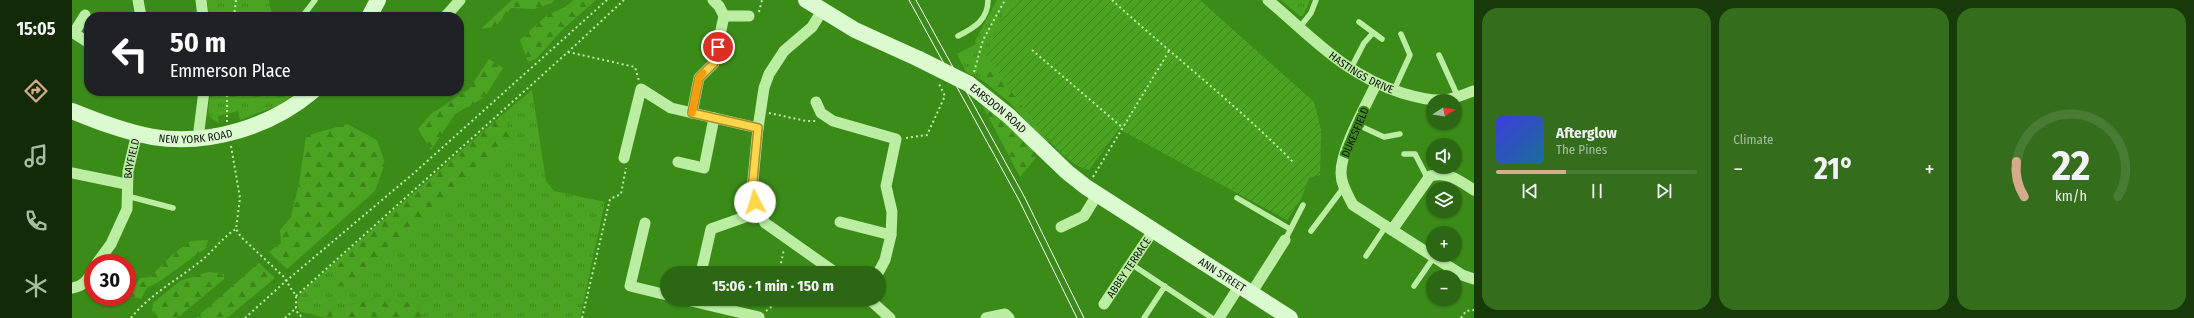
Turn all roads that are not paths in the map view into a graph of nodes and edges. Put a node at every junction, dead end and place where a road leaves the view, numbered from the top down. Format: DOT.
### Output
graph roads {
  1 [pos="138,0"];
  2 [pos="201,0"];
  3 [pos="315,0"];
  4 [pos="378,0"];
  5 [pos="460,0"];
  6 [pos="713,0"];
  7 [pos="806,0"];
  8 [pos="988,0"];
  9 [pos="1268,0"];
  10 [pos="1316,0"];
  11 [pos="822,11"];
  12 [pos="140,12"];
  13 [pos="202,12"];
  14 [pos="306,12"];
  15 [pos="372,12"];
  16 [pos="449,12"];
  17 [pos="84,15"];
  18 [pos="724,16"];
  19 [pos="749,16"];
  20 [pos="1359,22"];
  21 [pos="1300,27"];
  22 [pos="73,32"];
  23 [pos="1373,33"];
  24 [pos="1401,34"];
  25 [pos="958,36"];
  26 [pos="1382,39"];
  27 [pos="84,40"];
  28 [pos="1439,54"];
  29 [pos="1350,70"];
  30 [pos="1376,84"];
  31 [pos="1394,90"];
  32 [pos="1474,91"];
  33 [pos="1457,94"];
  34 [pos="203,96"];
  35 [pos="306,96"];
  36 [pos="1462,96"];
  37 [pos="1426,99"];
  38 [pos="816,102"];
  39 [pos="72,111"];
  40 [pos="692,113"];
  41 [pos="714,118"];
  42 [pos="1358,125"];
  43 [pos="758,128"];
  44 [pos="137,133"];
  45 [pos="1400,134"];
  46 [pos="198,138"];
  47 [pos="1404,154"];
  48 [pos="624,158"];
  49 [pos="678,162"];
  50 [pos="72,173"];
  51 [pos="1428,180"];
  52 [pos="126,184"];
  53 [pos="1344,187"];
  54 [pos="1473,188"];
  55 [pos="1092,191"];
  56 [pos="126,196"];
  57 [pos="1237,198"];
  58 [pos="1303,205"];
  59 [pos="173,208"];
  60 [pos="759,212"];
  61 [pos="840,222"];
  62 [pos="645,223"];
  63 [pos="1061,227"];
  64 [pos="1389,228"];
  65 [pos="1290,229"];
  66 [pos="1153,231"];
  67 [pos="1311,231"];
  68 [pos="891,235"];
  69 [pos="1285,240"];
  70 [pos="1426,252"];
  71 [pos="104,254"];
  72 [pos="1366,256"];
  73 [pos="1431,262"];
  74 [pos="1442,262"];
  75 [pos="1131,264"];
  76 [pos="703,266"];
  77 [pos="826,266"];
  78 [pos="882,266"];
  79 [pos="1474,279"];
  80 [pos="84,283"];
  81 [pos="1165,286"];
  82 [pos="1414,286"];
  83 [pos="72,288"];
  84 [pos="1246,288"];
  85 [pos="660,293"];
  86 [pos="1104,304"];
  87 [pos="714,306"];
  88 [pos="877,306"];
  89 [pos="759,317"];
  90 [pos="890,318"];
  91 [pos="986,318"];
  92 [pos="1010,318"];
  93 [pos="1144,318"];
  94 [pos="1212,318"];
  95 [pos="1219,318"];
  96 [pos="1290,318"];
  1 -- 12 [label="street"];
  2 -- 13 [label="street"];
  3 -- 14 [label="lane"];
  4 -- 15 [label="street"];
  5 -- 16 [label="street"];
  6 -- 18 [label="street"];
  7 -- 11 [label="street, EARSDON ROAD"];
  8 -- 25 [label="lane"];
  9 -- 21 [label="street, HASTINGS DRIVE"];
  10 -- 21 [label="lane"];
  11 -- 43 [label="street"];
  11 -- 55 [label="street, EARSDON ROAD, bridge"];
  17 -- 22 [label="street"];
  18 -- 19 [label="street"];
  18 -- 40 [label="street"];
  20 -- 23 [label="lane"];
  21 -- 29 [label="street, HASTINGS DRIVE"];
  22 -- 27 [label="street"];
  23 -- 26 [label="lane"];
  23 -- 29 [label="lane"];
  24 -- 31 [label="lane"];
  28 -- 33 [label="lane"];
  29 -- 30 [label="street, HASTINGS DRIVE"];
  30 -- 31 [label="street, HASTINGS DRIVE"];
  30 -- 42 [label="street, DUKESFIELD"];
  31 -- 37 [label="street, HASTINGS DRIVE"];
  32 -- 36 [label="street, HASTINGS DRIVE"];
  34 -- 46 [label="street"];
  35 -- 46 [label="street, NEW YORK ROAD"];
  38 -- 68 [label="street"];
  39 -- 44 [label="street, NEW YORK ROAD"];
  40 -- 41 [label="street"];
  40 -- 48 [label="street"];
  41 -- 43 [label="street"];
  41 -- 49 [label="street"];
  42 -- 45 [label="lane"];
  42 -- 53 [label="street, DUKESFIELD"];
  43 -- 60 [label="street"];
  44 -- 46 [label="street, NEW YORK ROAD"];
  44 -- 52 [label="street, BAYFIELD"];
  47 -- 51 [label="lane"];
  50 -- 52 [label="street, BAYFIELD"];
  51 -- 54 [label="street"];
  51 -- 64 [label="street"];
  52 -- 56 [label="street, BAYFIELD"];
  53 -- 64 [label="street, DUKESFIELD"];
  53 -- 67 [label="lane"];
  55 -- 63 [label="street"];
  55 -- 66 [label="street, EARSDON ROAD"];
  56 -- 59 [label="lane"];
  56 -- 71 [label="street, BAYFIELD"];
  57 -- 65 [label="lane"];
  58 -- 65 [label="lane"];
  60 -- 76 [label="street"];
  60 -- 77 [label="street"];
  61 -- 68 [label="street"];
  62 -- 85 [label="street"];
  64 -- 70 [label="street, DUKESFIELD"];
  64 -- 72 [label="lane"];
  65 -- 69 [label="lane"];
  66 -- 75 [label="street, ABBEY TERRACE"];
  66 -- 84 [label="street, ANN STREET"];
  68 -- 78 [label="street"];
  69 -- 84 [label="street"];
  73 -- 82 [label="lane"];
  74 -- 79 [label="street, DUKESFIELD"];
  75 -- 81 [label="lane"];
  75 -- 86 [label="street, ABBEY TERRACE"];
  80 -- 83 [label="street"];
  81 -- 93 [label="lane"];
  81 -- 94 [label="lane"];
  84 -- 95 [label="street"];
  84 -- 96 [label="street, ANN STREET"];
  87 -- 89 [label="street"];
  88 -- 90 [label="street"];
  91 -- 92 [label="street"];
}
